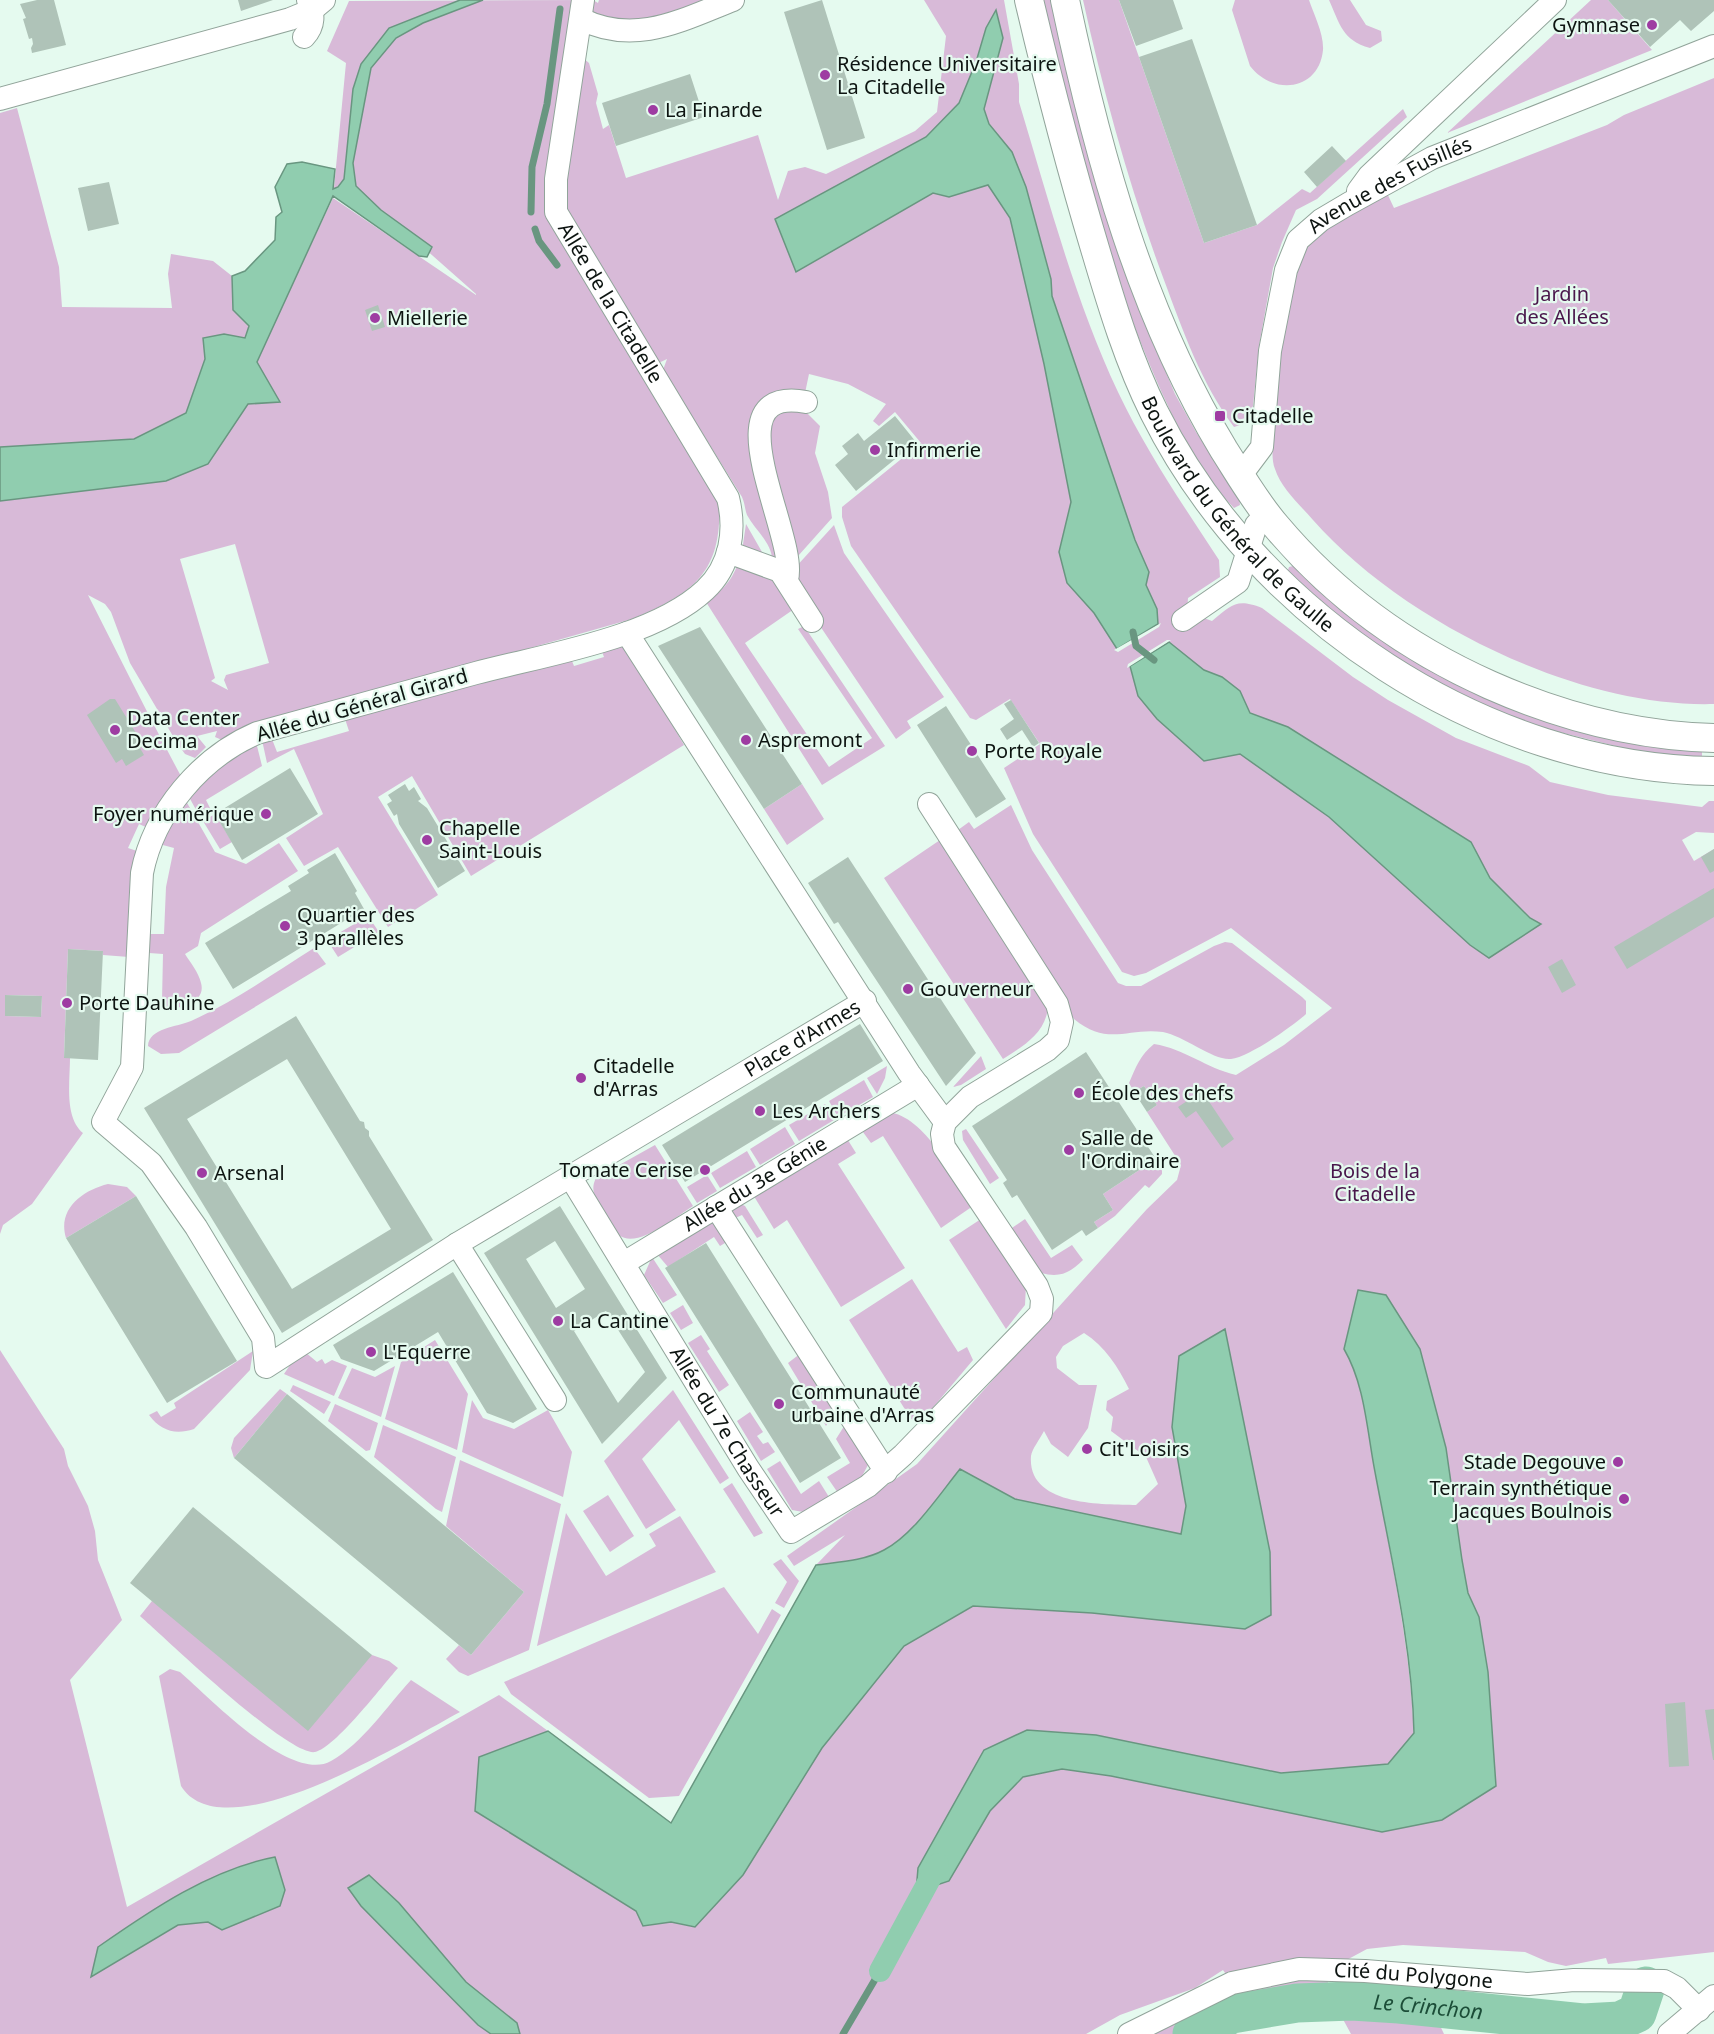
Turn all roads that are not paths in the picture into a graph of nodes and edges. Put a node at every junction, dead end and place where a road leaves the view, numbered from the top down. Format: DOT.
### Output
graph roads {
  1 [pos="733,0"];
  2 [pos="1029,0"];
  3 [pos="1065,0"];
  4 [pos="1555,0"];
  5 [pos="315,3"];
  6 [pos="582,10"];
  7 [pos="304,37"];
  8 [pos="1714,46"];
  9 [pos="0,99"];
  10 [pos="1348,204"];
  11 [pos="806,402"];
  12 [pos="1240,475"];
  13 [pos="728,498"];
  14 [pos="1267,514"];
  15 [pos="1249,549"];
  16 [pos="728,552"];
  17 [pos="787,579"];
  18 [pos="1183,620"];
  19 [pos="812,621"];
  20 [pos="627,633"];
  21 [pos="1714,738"];
  22 [pos="1714,771"];
  23 [pos="929,804"];
  24 [pos="865,1001"];
  25 [pos="918,1085"];
  26 [pos="103,1122"];
  27 [pos="945,1122"];
  28 [pos="577,1187"];
  29 [pos="716,1207"];
  30 [pos="458,1245"];
  31 [pos="624,1263"];
  32 [pos="555,1400"];
  33 [pos="886,1472"];
  34 [pos="1707,2003"];
  35 [pos="1130,2034"];
  36 [pos="1669,2034"];
  1 -- 6 [label="street, Allée de la Citadelle"];
  2 -- 15 [label="main road, Boulevard du Général de Gaulle"];
  3 -- 12 [label="main road, Boulevard du Général de Gaulle"];
  4 -- 10 [label="street"];
  5 -- 7 [label="street"];
  5 -- 9 [label="street"];
  6 -- 13 [label="street, Allée de la Citadelle"];
  8 -- 10 [label="street, Avenue des Fusillés"];
  10 -- 12 [label="street, Avenue des Fusillés"];
  11 -- 17 [label="street"];
  12 -- 14 [label="main road, Boulevard du Général de Gaulle"];
  13 -- 16 [label="street, Allée du Général Girard"];
  14 -- 15 [label="street"];
  14 -- 21 [label="main road, Boulevard du Général de Gaulle"];
  15 -- 18 [label="street"];
  15 -- 22 [label="main road, Boulevard du Général de Gaulle"];
  16 -- 17 [label="street"];
  16 -- 20 [label="street, Allée du Général Girard"];
  17 -- 19 [label="street"];
  20 -- 24 [label="street, Place d'Armes"];
  20 -- 26 [label="street, Allée du Général Girard"];
  23 -- 27 [label="street"];
  24 -- 25 [label="street"];
  24 -- 28 [label="street, Place d'Armes"];
  25 -- 27 [label="street"];
  25 -- 29 [label="street, Allée du 3e Génie"];
  26 -- 30 [label="street, Place d'Armes"];
  27 -- 33 [label="street"];
  28 -- 30 [label="street, Place d'Armes"];
  28 -- 31 [label="street, Allée du 7e Chasseur"];
  29 -- 31 [label="street, Allée du 3e Génie"];
  29 -- 33 [label="street"];
  30 -- 32 [label="street"];
  31 -- 33 [label="street, Allée du 7e Chasseur"];
  34 -- 35 [label="street, Cité du Polygone"];
  34 -- 36 [label="street"];
}
